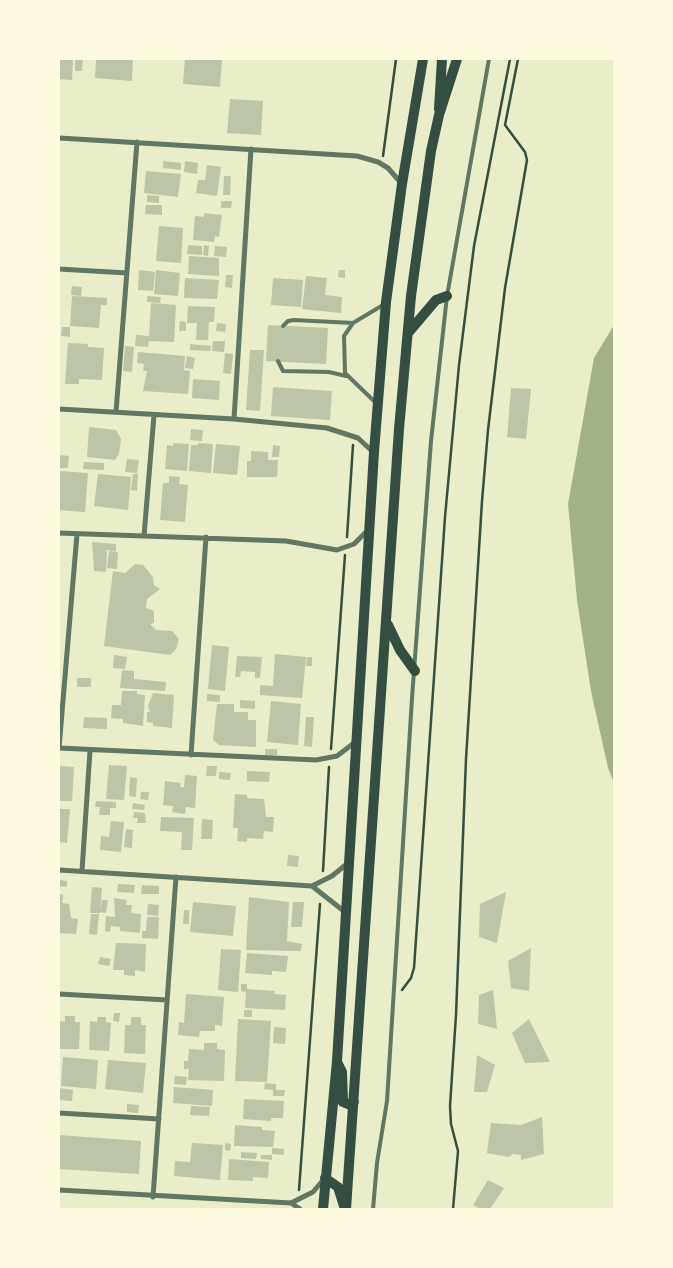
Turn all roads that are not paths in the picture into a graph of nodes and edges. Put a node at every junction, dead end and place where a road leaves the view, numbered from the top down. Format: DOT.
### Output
graph roads {
  1 [pos="423,59"];
  2 [pos="442,59"];
  3 [pos="457,59"];
  4 [pos="489,59"];
  5 [pos="440,116"];
  6 [pos="59,138"];
  7 [pos="136,142"];
  8 [pos="251,149"];
  9 [pos="402,184"];
  10 [pos="59,269"];
  11 [pos="127,273"];
  12 [pos="447,296"];
  13 [pos="386,302"];
  14 [pos="353,324"];
  15 [pos="283,326"];
  16 [pos="407,334"];
  17 [pos="278,361"];
  18 [pos="347,376"];
  19 [pos="378,406"];
  20 [pos="59,409"];
  21 [pos="116,412"];
  22 [pos="154,414"];
  23 [pos="234,419"];
  24 [pos="374,452"];
  25 [pos="369,529"];
  26 [pos="59,533"];
  27 [pos="77,534"];
  28 [pos="144,536"];
  29 [pos="206,537"];
  30 [pos="387,621"];
  31 [pos="415,671"];
  32 [pos="355,742"];
  33 [pos="59,748"];
  34 [pos="90,751"];
  35 [pos="191,755"];
  36 [pos="349,862"];
  37 [pos="59,870"];
  38 [pos="82,871"];
  39 [pos="176,877"];
  40 [pos="312,886"];
  41 [pos="346,914"];
  42 [pos="59,994"];
  43 [pos="167,1000"];
  44 [pos="337,1061"];
  45 [pos="354,1102"];
  46 [pos="59,1113"];
  47 [pos="158,1119"];
  48 [pos="325,1178"];
  49 [pos="59,1190"];
  50 [pos="153,1197"];
  51 [pos="291,1203"];
  52 [pos="300,1209"];
  53 [pos="323,1209"];
  54 [pos="346,1209"];
  55 [pos="374,1209"];
  1 -- 9 [label="main road"];
  2 -- 5 [label="main road"];
  3 -- 5 [label="main road"];
  4 -- 12 [label="lane"];
  5 -- 16 [label="main road"];
  6 -- 7 [label="street"];
  7 -- 8 [label="street"];
  7 -- 11 [label="street"];
  8 -- 9 [label="street"];
  8 -- 23 [label="street"];
  9 -- 13 [label="main road"];
  10 -- 11 [label="street"];
  11 -- 21 [label="street"];
  12 -- 16 [label="main road"];
  12 -- 31 [label="lane"];
  13 -- 14 [label="lane"];
  13 -- 19 [label="main road"];
  14 -- 15 [label="lane"];
  14 -- 18 [label="lane"];
  16 -- 30 [label="main road"];
  17 -- 18 [label="lane"];
  18 -- 19 [label="lane"];
  19 -- 24 [label="main road"];
  20 -- 21 [label="street"];
  21 -- 22 [label="street"];
  22 -- 23 [label="street"];
  22 -- 28 [label="street"];
  23 -- 24 [label="street"];
  24 -- 25 [label="main road"];
  25 -- 29 [label="street"];
  25 -- 32 [label="main road"];
  26 -- 27 [label="street"];
  27 -- 28 [label="street"];
  27 -- 33 [label="street"];
  28 -- 29 [label="street"];
  29 -- 35 [label="street"];
  30 -- 31 [label="main road"];
  30 -- 45 [label="main road"];
  31 -- 55 [label="lane"];
  32 -- 35 [label="street"];
  32 -- 36 [label="main road"];
  33 -- 34 [label="street"];
  34 -- 35 [label="street"];
  34 -- 38 [label="street"];
  36 -- 40 [label="street"];
  36 -- 41 [label="main road"];
  37 -- 38 [label="street"];
  38 -- 39 [label="street"];
  39 -- 40 [label="street"];
  39 -- 43 [label="street"];
  40 -- 41 [label="street"];
  41 -- 44 [label="main road"];
  42 -- 43 [label="street"];
  43 -- 47 [label="street"];
  44 -- 45 [label="main road"];
  44 -- 48 [label="main road"];
  45 -- 54 [label="main road"];
  46 -- 47 [label="street"];
  47 -- 50 [label="street"];
  48 -- 51 [label="street"];
  48 -- 53 [label="main road"];
  48 -- 54 [label="main road"];
  49 -- 50 [label="street"];
  50 -- 51 [label="street"];
  51 -- 52 [label="street"];
}
